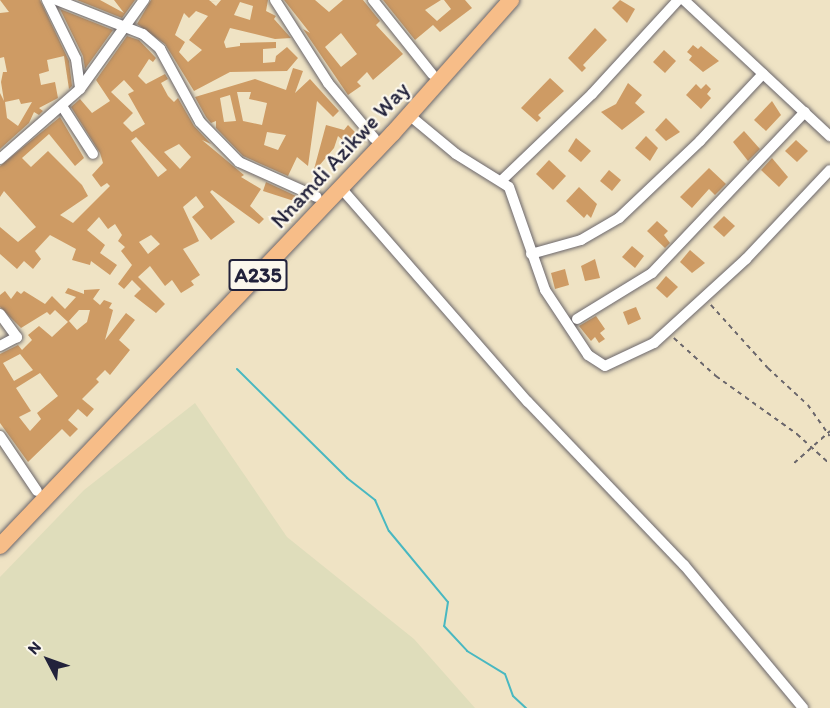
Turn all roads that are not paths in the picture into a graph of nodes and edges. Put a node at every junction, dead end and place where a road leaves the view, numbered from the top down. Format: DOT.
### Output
graph roads {
  1 [pos="47,0"];
  2 [pos="57,0"];
  3 [pos="144,0"];
  4 [pos="275,0"];
  5 [pos="373,0"];
  6 [pos="497,0"];
  7 [pos="511,0"];
  8 [pos="678,0"];
  9 [pos="684,0"];
  10 [pos="124,24"];
  11 [pos="432,74"];
  12 [pos="763,74"];
  13 [pos="80,89"];
  14 [pos="62,106"];
  15 [pos="805,112"];
  16 [pos="409,115"];
  17 [pos="830,136"];
  18 [pos="374,138"];
  19 [pos="93,153"];
  20 [pos="0,159"];
  21 [pos="830,170"];
  22 [pos="501,181"];
  23 [pos="341,188"];
  24 [pos="317,197"];
  25 [pos="531,254"];
  26 [pos="0,314"];
  27 [pos="577,319"];
  28 [pos="0,346"];
  29 [pos="0,436"];
  30 [pos="37,490"];
  31 [pos="0,529"];
  32 [pos="0,546"];
  33 [pos="803,708"];
  1 -- 13 [label="street"];
  2 -- 10 [label="street"];
  3 -- 10 [label="street"];
  4 -- 18 [label="street"];
  5 -- 11 [label="street"];
  6 -- 11 [label="highway, Nnamdi Azikwe Way / A235"];
  7 -- 16 [label="highway, Nnamdi Azikwe Way / A235"];
  8 -- 22 [label="street"];
  9 -- 12 [label="street"];
  10 -- 13 [label="street"];
  10 -- 24 [label="street"];
  11 -- 18 [label="highway, Nnamdi Azikwe Way / A235"];
  12 -- 15 [label="street"];
  12 -- 25 [label="street"];
  13 -- 14 [label="street"];
  14 -- 19 [label="street"];
  14 -- 20 [label="street"];
  15 -- 17 [label="street"];
  15 -- 27 [label="street"];
  16 -- 22 [label="street"];
  16 -- 23 [label="highway, Nnamdi Azikwe Way / A235"];
  18 -- 24 [label="highway, Nnamdi Azikwe Way / A235"];
  21 -- 25 [label="street"];
  22 -- 25 [label="street"];
  23 -- 32 [label="highway, Nnamdi Azikwe Way / A235"];
  23 -- 33 [label="street"];
  24 -- 30 [label="highway, Nnamdi Azikwe Way / A235"];
  26 -- 28 [label="street"];
  29 -- 30 [label="street"];
  30 -- 31 [label="highway, Nnamdi Azikwe Way / A235"];
}
